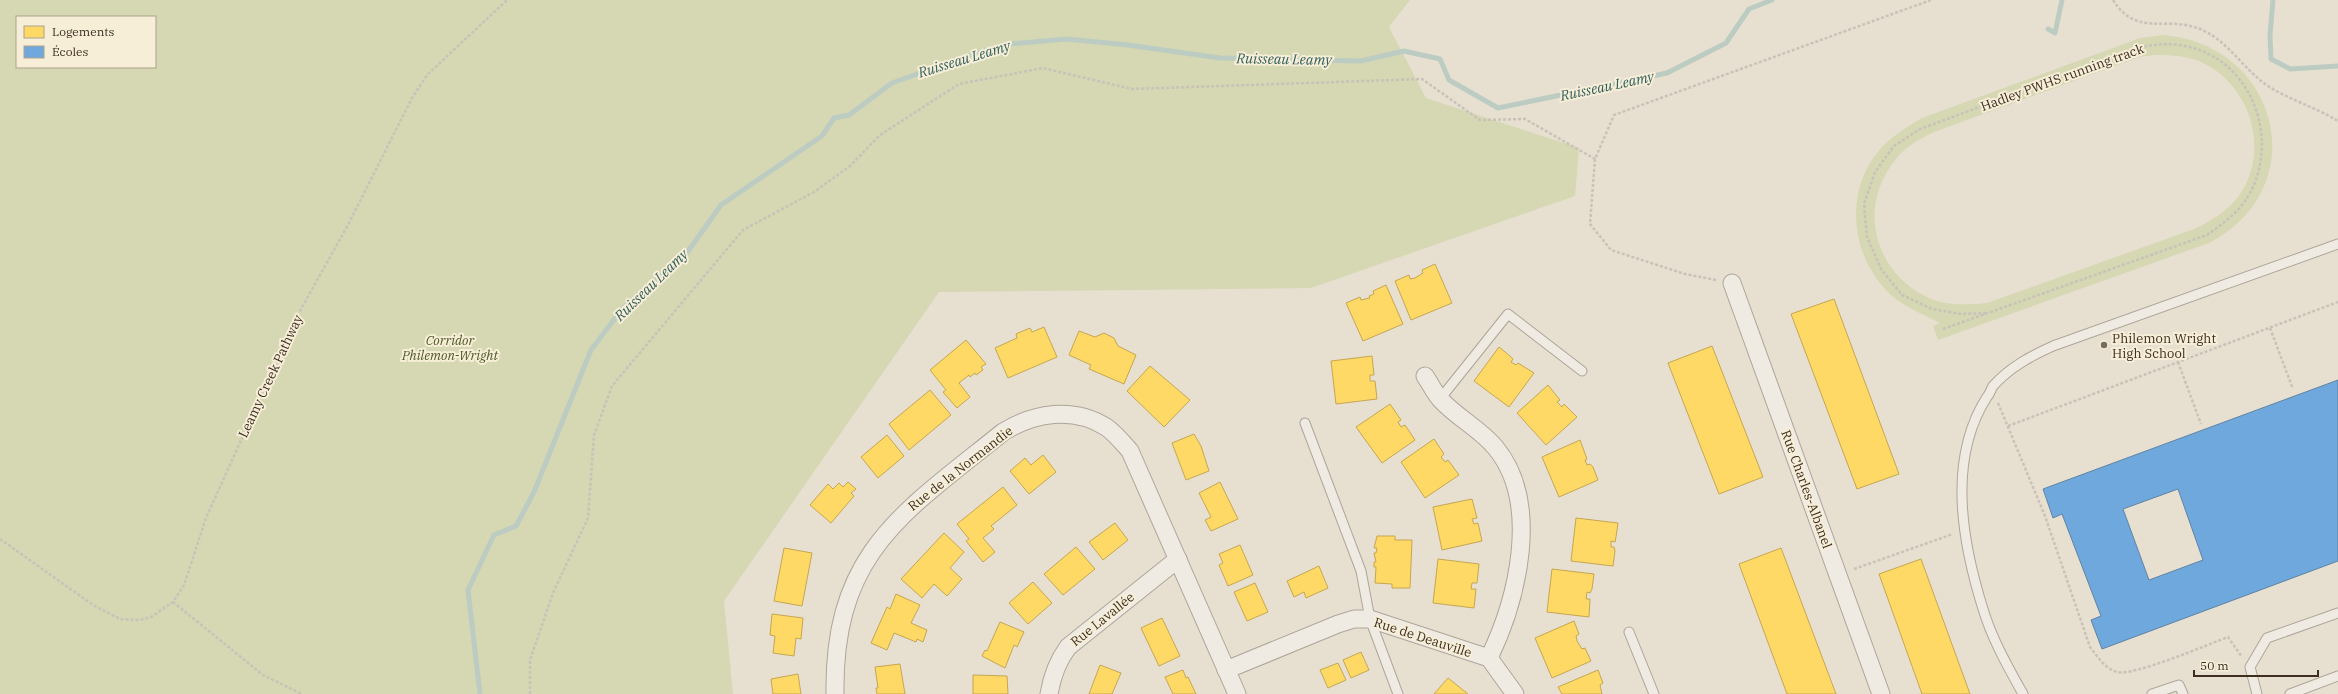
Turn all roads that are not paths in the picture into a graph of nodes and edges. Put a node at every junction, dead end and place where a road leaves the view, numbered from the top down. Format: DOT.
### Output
graph roads {
  1 [pos="2338,244"];
  2 [pos="1732,283"];
  3 [pos="1582,370"];
  4 [pos="1425,376"];
  5 [pos="1440,399"];
  6 [pos="1305,423"];
  7 [pos="1178,560"];
  8 [pos="2338,613"];
  9 [pos="1370,619"];
  10 [pos="1629,632"];
  11 [pos="1489,658"];
  12 [pos="1226,670"];
  13 [pos="2338,676"];
  14 [pos="835,694"];
  15 [pos="1049,694"];
  16 [pos="1237,694"];
  17 [pos="1398,694"];
  18 [pos="1515,694"];
  19 [pos="1654,694"];
  20 [pos="1881,694"];
  21 [pos="2024,694"];
  22 [pos="2152,694"];
  23 [pos="2183,694"];
  24 [pos="2257,694"];
  25 [pos="2290,694"];
  1 -- 21 [label="lane"];
  2 -- 20 [label="street, Rue Charles-Albanel"];
  3 -- 5 [label="lane"];
  4 -- 5 [label="street"];
  5 -- 11 [label="street"];
  6 -- 9 [label="lane"];
  7 -- 12 [label="street, Rue de la Normandie"];
  7 -- 14 [label="street, Rue de la Normandie"];
  7 -- 15 [label="street, Rue Lavallée"];
  8 -- 24 [label="lane"];
  9 -- 11 [label="street, Rue de Deauville"];
  9 -- 12 [label="street, Rue de Deauville"];
  9 -- 17 [label="lane"];
  10 -- 19 [label="lane"];
  11 -- 18 [label="street, Rue de Deauville"];
  12 -- 16 [label="street, Rue de la Normandie"];
  13 -- 25 [label="lane"];
  22 -- 23 [label="lane"];
}
